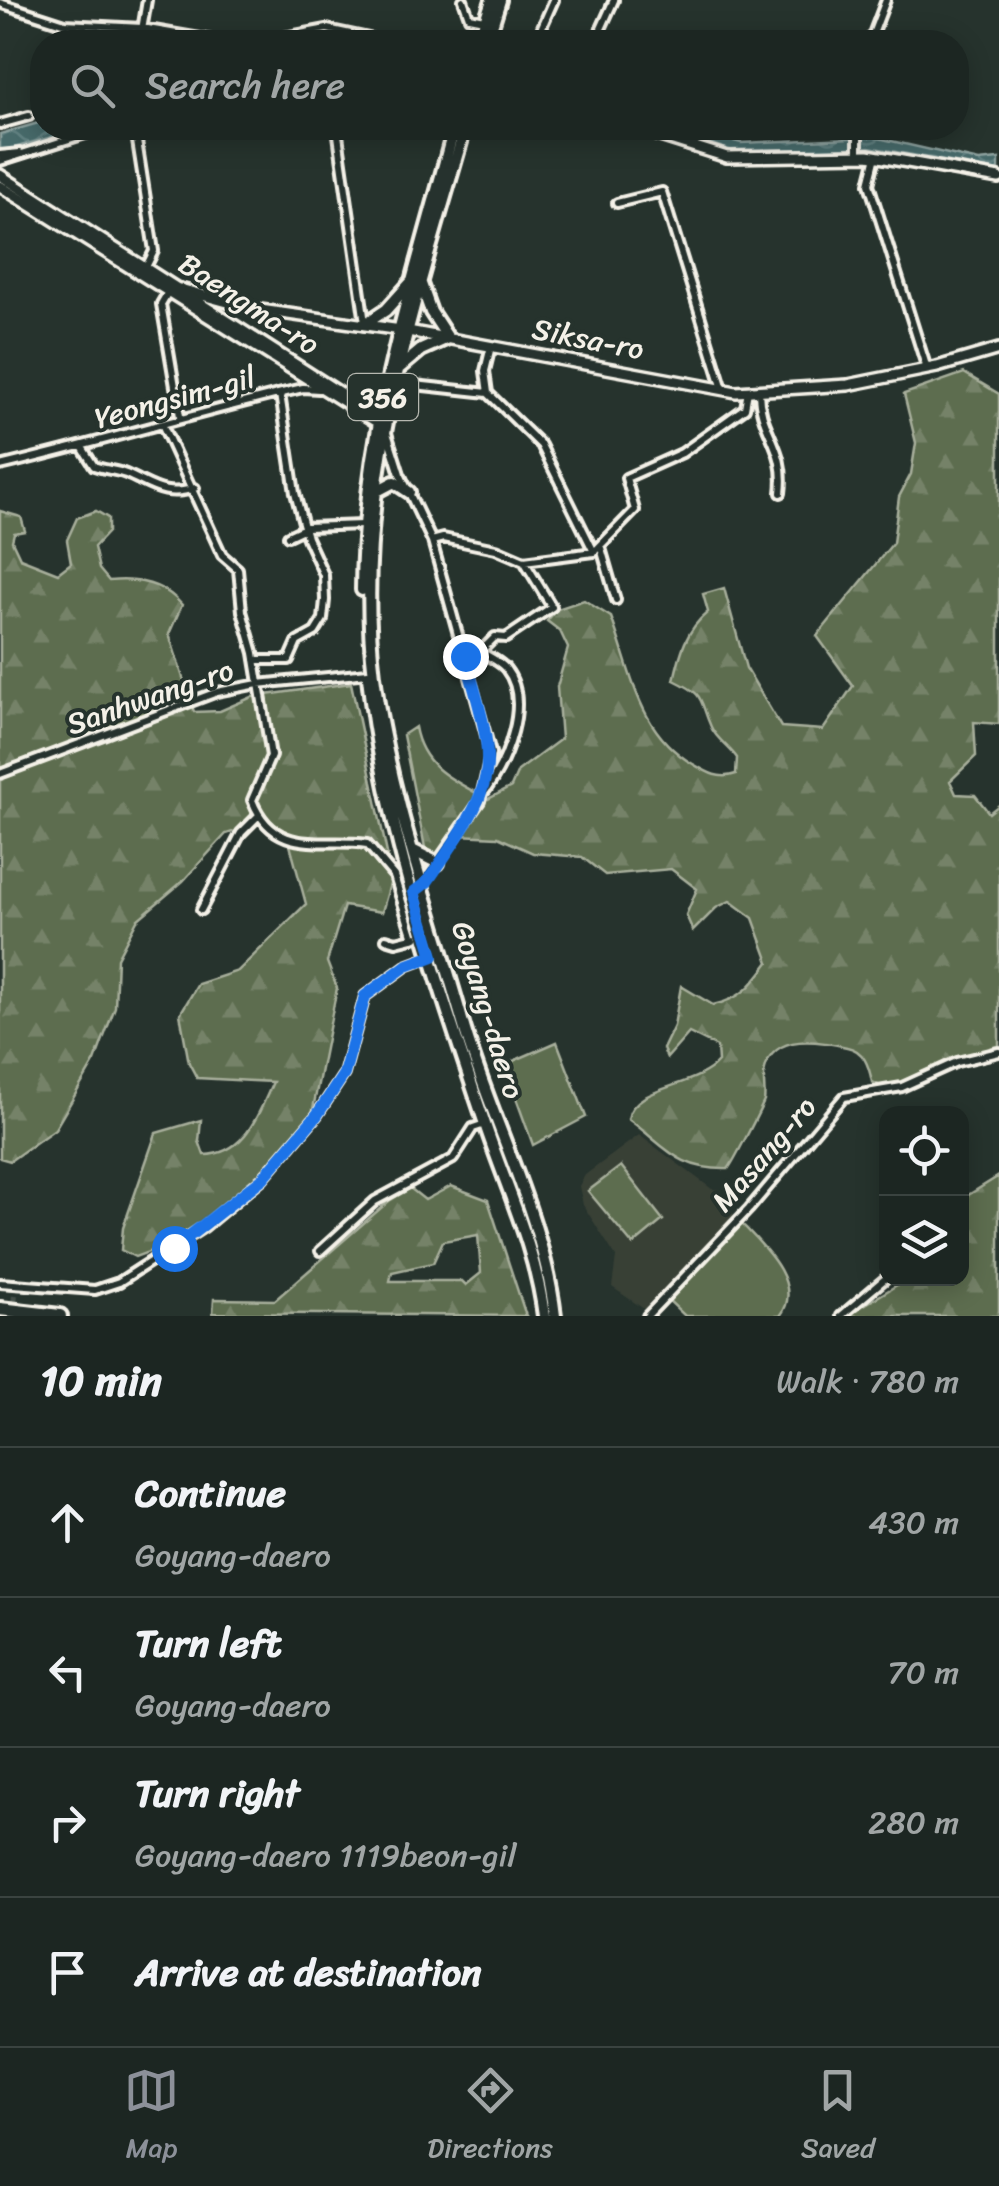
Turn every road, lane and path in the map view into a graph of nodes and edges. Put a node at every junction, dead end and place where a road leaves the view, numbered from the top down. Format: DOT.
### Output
graph roads {
  1 [pos="147,0"];
  2 [pos="463,0"];
  3 [pos="492,0"];
  4 [pos="500,0"];
  5 [pos="554,0"];
  6 [pos="614,0"];
  7 [pos="886,0"];
  8 [pos="0,3"];
  9 [pos="484,20"];
  10 [pos="142,28"];
  11 [pos="138,30"];
  12 [pos="153,30"];
  13 [pos="481,30"];
  14 [pos="490,30"];
  15 [pos="544,30"];
  16 [pos="600,30"];
  17 [pos="875,30"];
  18 [pos="28,116"];
  19 [pos="0,124"];
  20 [pos="68,140"];
  21 [pos="137,140"];
  22 [pos="339,140"];
  23 [pos="451,140"];
  24 [pos="461,140"];
  25 [pos="672,140"];
  26 [pos="858,140"];
  27 [pos="858,152"];
  28 [pos="876,156"];
  29 [pos="0,158"];
  30 [pos="0,175"];
  31 [pos="999,178"];
  32 [pos="0,186"];
  33 [pos="617,204"];
  34 [pos="146,267"];
  35 [pos="417,282"];
  36 [pos="180,289"];
  37 [pos="168,292"];
  38 [pos="365,324"];
  39 [pos="404,330"];
  40 [pos="448,338"];
  41 [pos="492,346"];
  42 [pos="999,349"];
  43 [pos="927,369"];
  44 [pos="395,377"];
  45 [pos="319,389"];
  46 [pos="724,390"];
  47 [pos="753,391"];
  48 [pos="488,393"];
  49 [pos="280,394"];
  50 [pos="180,416"];
  51 [pos="380,422"];
  52 [pos="162,424"];
  53 [pos="82,446"];
  54 [pos="0,466"];
  55 [pos="195,488"];
  56 [pos="376,492"];
  57 [pos="408,492"];
  58 [pos="781,493"];
  59 [pos="362,525"];
  60 [pos="307,527"];
  61 [pos="288,536"];
  62 [pos="432,541"];
  63 [pos="598,550"];
  64 [pos="524,561"];
  65 [pos="616,600"];
  66 [pos="463,649"];
  67 [pos="480,652"];
  68 [pos="255,660"];
  69 [pos="368,673"];
  70 [pos="258,684"];
  71 [pos="0,774"];
  72 [pos="485,791"];
  73 [pos="258,816"];
  74 [pos="414,851"];
  75 [pos="438,863"];
  76 [pos="419,888"];
  77 [pos="200,910"];
  78 [pos="426,935"];
  79 [pos="413,938"];
  80 [pos="386,939"];
  81 [pos="433,956"];
  82 [pos="999,1052"];
  83 [pos="485,1124"];
  84 [pos="320,1250"];
  85 [pos="0,1283"];
  86 [pos="879,1284"];
  87 [pos="0,1309"];
  88 [pos="60,1316"];
  89 [pos="544,1316"];
  90 [pos="555,1316"];
  91 [pos="647,1316"];
  92 [pos="841,1316"];
  1 -- 10 [label="street"];
  2 -- 9 [label="street"];
  3 -- 9 [label="main road"];
  4 -- 14 [label="main road"];
  5 -- 15 [label="street"];
  6 -- 16 [label="street"];
  7 -- 17 [label="street"];
  8 -- 10 [label="street"];
  9 -- 13 [label="main road"];
  10 -- 11 [label="street"];
  10 -- 12 [label="street"];
  18 -- 19 [label="street"];
  20 -- 29 [label="street"];
  21 -- 34 [label="street"];
  22 -- 38 [label="street"];
  23 -- 35 [label="main road, Goyang-daero / 356"];
  24 -- 35 [label="main road, Goyang-daero / 356"];
  25 -- 27 [label="street"];
  26 -- 27 [label="street"];
  27 -- 28 [label="street"];
  28 -- 31 [label="street"];
  28 -- 43 [label="street"];
  30 -- 34 [label="street, Baengma-ro"];
  32 -- 37 [label="street, Baengma-ro"];
  33 -- 46 [label="street"];
  34 -- 36 [label="street, Baengma-ro"];
  35 -- 38 [label="main road"];
  35 -- 39 [label="main road, Goyang-daero / 356"];
  35 -- 40 [label="main road"];
  36 -- 37 [label="street, Siksa-ro"];
  36 -- 38 [label="street, Siksa-ro"];
  36 -- 51 [label="street, Baengma-ro"];
  37 -- 45 [label="street, Baengma-ro"];
  37 -- 50 [label="street"];
  38 -- 39 [label="street, Siksa-ro"];
  39 -- 40 [label="street, Siksa-ro"];
  39 -- 44 [label="main road, Goyang-daero / 356"];
  39 -- 51 [label="main road, Goyang-daero / 356"];
  40 -- 41 [label="street, Siksa-ro"];
  40 -- 44 [label="main road"];
  41 -- 46 [label="street, Siksa-ro"];
  41 -- 48 [label="street"];
  42 -- 43 [label="street, Siksa-ro"];
  43 -- 47 [label="street, Siksa-ro"];
  44 -- 48 [label="street"];
  44 -- 51 [label="main road, Goyang-daero / 356"];
  45 -- 49 [label="street, Yeongsim-gil"];
  45 -- 51 [label="street, Baengma-ro"];
  46 -- 47 [label="street, Siksa-ro"];
  47 -- 58 [label="street"];
  47 -- 63 [label="street"];
  48 -- 63 [label="street"];
  49 -- 50 [label="street, Yeongsim-gil"];
  49 -- 60 [label="street, Yeongsim-gil"];
  50 -- 52 [label="street, Yeongsim-gil"];
  51 -- 56 [label="main road, Goyang-daero / 356"];
  51 -- 57 [label="street"];
  51 -- 59 [label="main road, Goyang-daero / 356"];
  52 -- 53 [label="street, Yeongsim-gil"];
  52 -- 55 [label="street"];
  53 -- 54 [label="street, Yeongsim-gil"];
  53 -- 55 [label="street, Yeongsim-gil"];
  55 -- 68 [label="street"];
  56 -- 57 [label="main road"];
  56 -- 74 [label="main road, Goyang-daero / 356"];
  57 -- 62 [label="street"];
  59 -- 60 [label="street"];
  59 -- 69 [label="main road, Goyang-daero / 356"];
  60 -- 61 [label="street"];
  60 -- 68 [label="street, Yeongsim-gil"];
  62 -- 64 [label="street"];
  62 -- 66 [label="street"];
  63 -- 64 [label="street"];
  63 -- 65 [label="street"];
  64 -- 67 [label="street"];
  66 -- 67 [label="street"];
  66 -- 72 [label="street"];
  67 -- 72 [label="street"];
  68 -- 70 [label="street"];
  69 -- 70 [label="street, Sanhwang-ro"];
  69 -- 76 [label="main road, Goyang-daero / 356"];
  70 -- 71 [label="street, Sanhwang-ro"];
  70 -- 73 [label="street, Sanhwang-ro"];
  72 -- 75 [label="street"];
  73 -- 77 [label="street, Sanhwang-ro"];
  73 -- 79 [label="street, Goyang-daero"];
  74 -- 75 [label="main road"];
  74 -- 76 [label="main road, Goyang-daero / 356"];
  75 -- 76 [label="street"];
  76 -- 78 [label="main road, Goyang-daero / 356"];
  76 -- 90 [label="main road, Goyang-daero / 356"];
  78 -- 79 [label="street, Goyang-daero"];
  78 -- 81 [label="main road, Goyang-daero / 356"];
  79 -- 80 [label="street, Goyang-daero"];
  81 -- 83 [label="main road, Goyang-daero / 356"];
  81 -- 85 [label="street, Goyang-daero"];
  82 -- 91 [label="street, Masang-ro"];
  83 -- 84 [label="street, Goyang-daero"];
  83 -- 89 [label="main road, Goyang-daero / 356"];
  86 -- 92 [label="street"];
  87 -- 88 [label="highway"];
}
